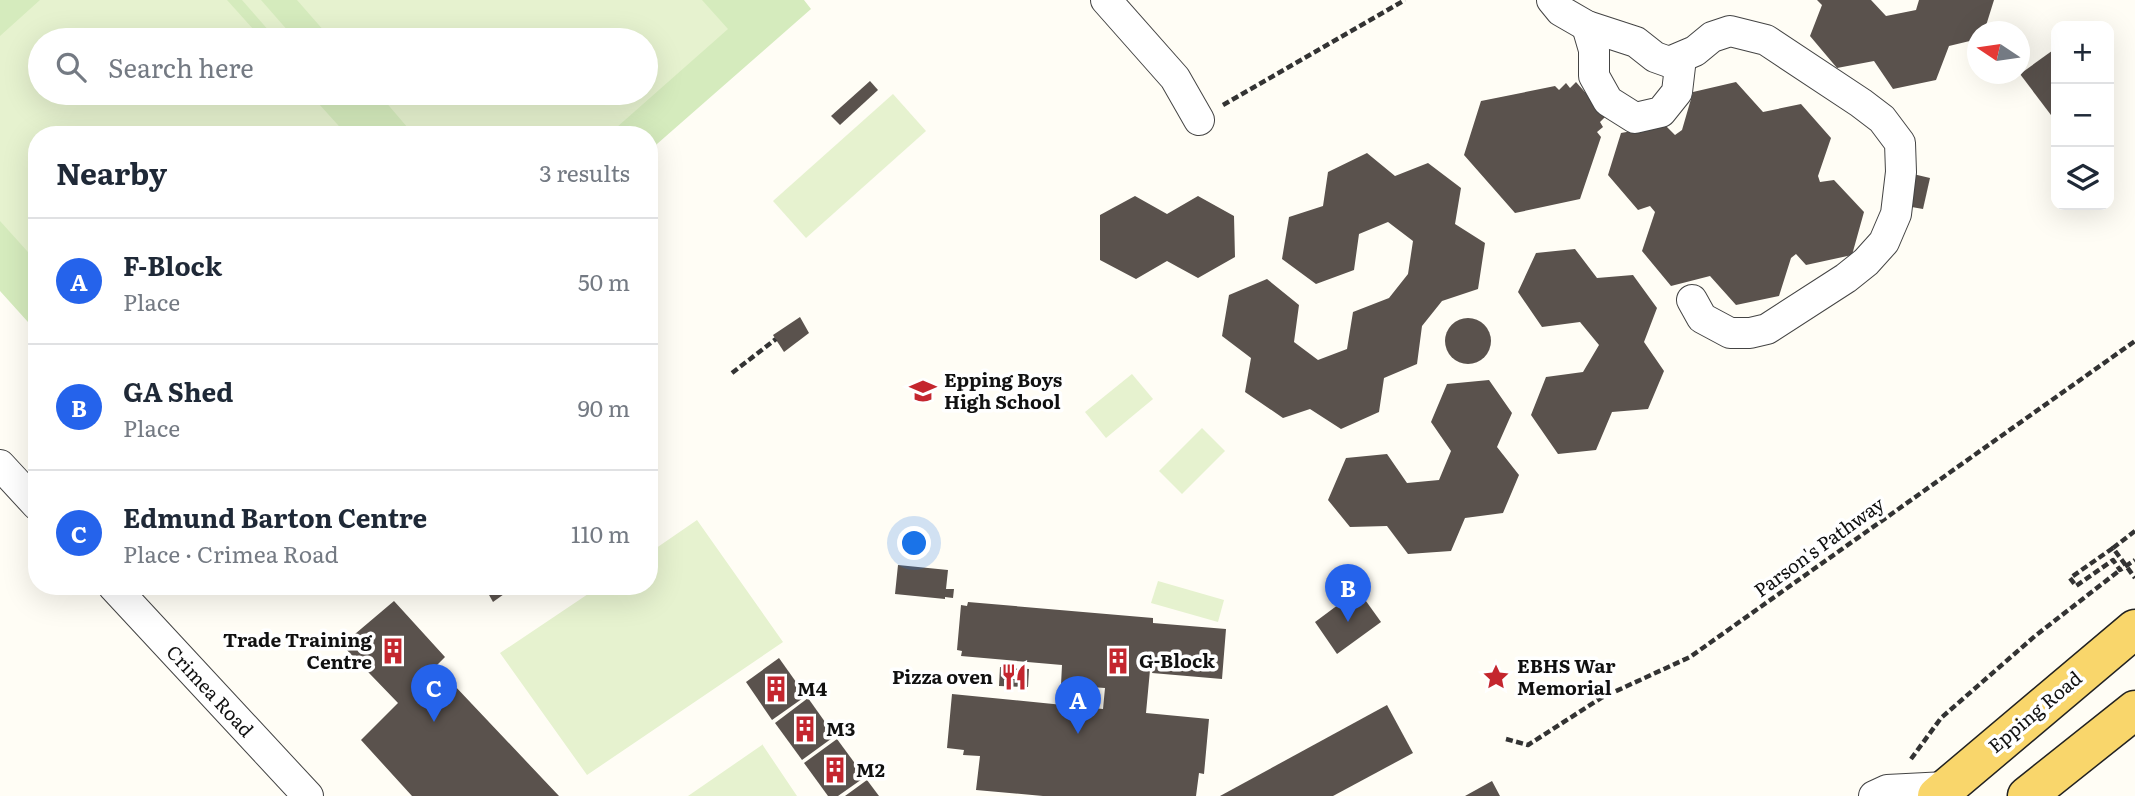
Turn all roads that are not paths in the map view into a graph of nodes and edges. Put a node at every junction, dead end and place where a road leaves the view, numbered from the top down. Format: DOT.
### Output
graph roads {
  1 [pos="1106,0"];
  2 [pos="1552,0"];
  3 [pos="1587,26"];
  4 [pos="1681,58"];
  5 [pos="1199,120"];
  6 [pos="1692,300"];
  7 [pos="3,475"];
  8 [pos="28,497"];
  9 [pos="121,595"];
  10 [pos="2135,629"];
  11 [pos="2135,710"];
  12 [pos="1941,791"];
  13 [pos="1881,793"];
  14 [pos="308,796"];
  15 [pos="2027,796"];
  1 -- 5 [label="street"];
  2 -- 3 [label="street"];
  3 -- 4 [label="street"];
  3 -- 4 [label="street"];
  4 -- 6 [label="street"];
  7 -- 8 [label="street"];
  9 -- 14 [label="street, Crimea Road"];
  10 -- 12 [label="main road, Epping Road"];
  11 -- 15 [label="main road"];
  12 -- 13 [label="street"];
}
